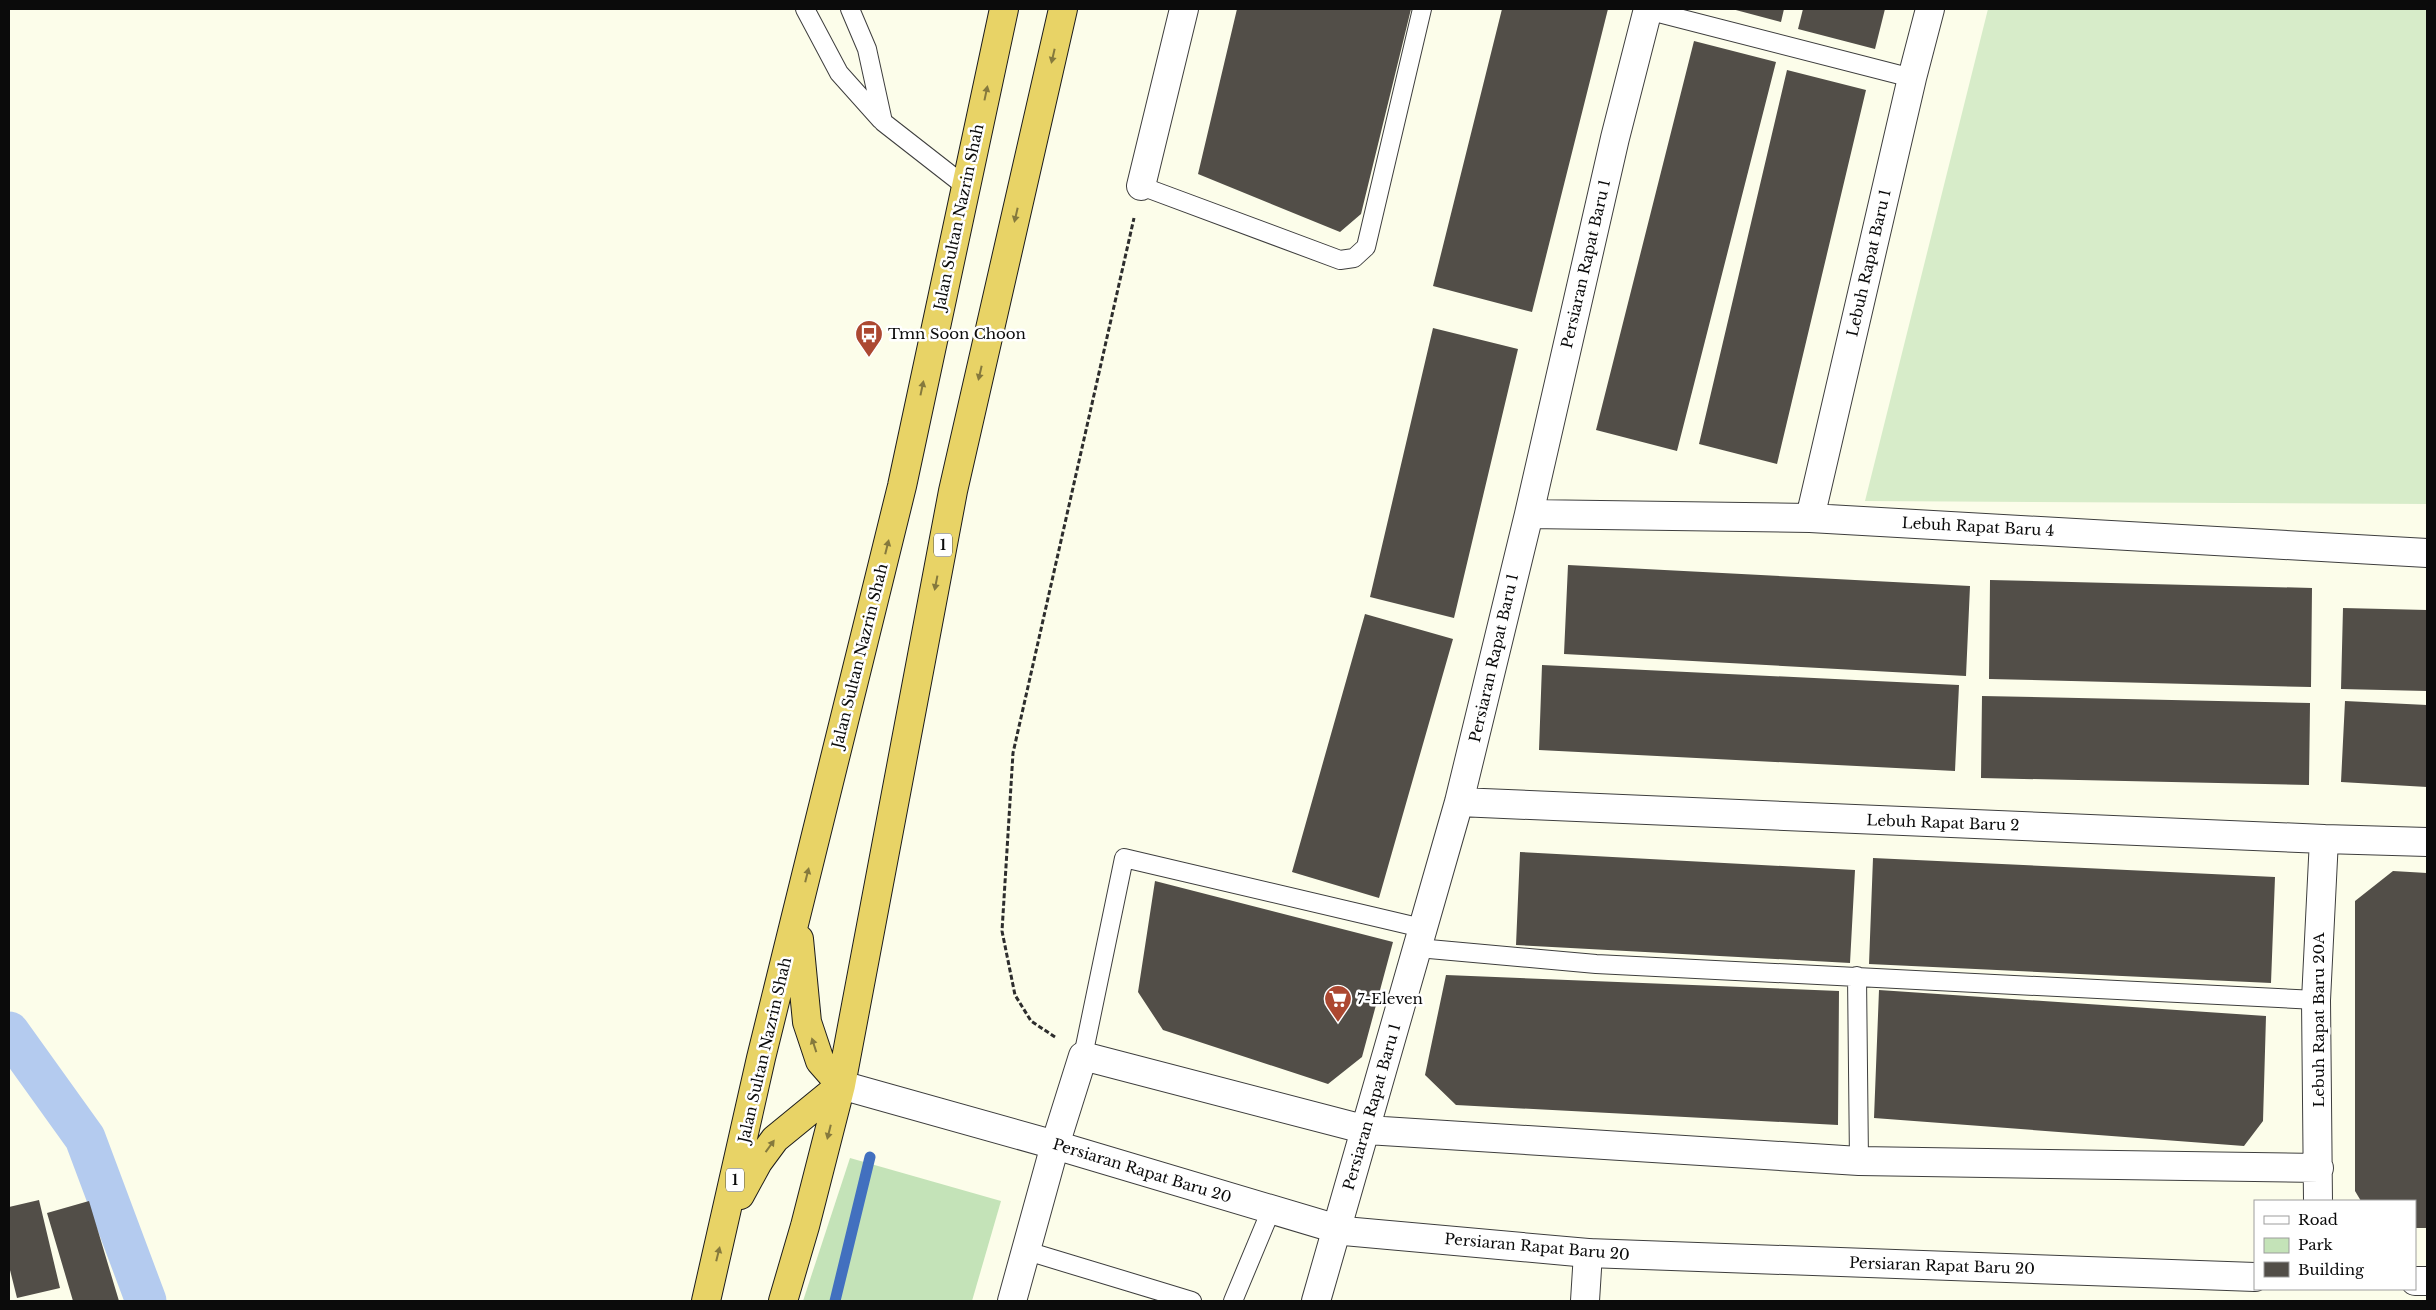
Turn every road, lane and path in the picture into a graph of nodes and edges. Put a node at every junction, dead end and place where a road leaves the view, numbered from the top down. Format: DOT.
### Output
graph roads {
  1 [pos="805,9"];
  2 [pos="850,9"];
  3 [pos="1004,9"];
  4 [pos="1064,9"];
  5 [pos="1184,9"];
  6 [pos="1422,9"];
  7 [pos="1930,9"];
  8 [pos="1647,10"];
  9 [pos="1912,78"];
  10 [pos="883,122"];
  11 [pos="965,186"];
  12 [pos="1141,186"];
  13 [pos="1528,514"];
  14 [pos="1810,518"];
  15 [pos="2427,553"];
  16 [pos="1459,802"];
  17 [pos="2324,839"];
  18 [pos="2427,842"];
  19 [pos="798,912"];
  20 [pos="1420,938"];
  21 [pos="1857,976"];
  22 [pos="2316,1000"];
  23 [pos="1082,1056"];
  24 [pos="840,1085"];
  25 [pos="1367,1130"];
  26 [pos="1055,1144"];
  27 [pos="1859,1161"];
  28 [pos="2319,1168"];
  29 [pos="2318,1200"];
  30 [pos="1271,1210"];
  31 [pos="726,1218"];
  32 [pos="1335,1229"];
  33 [pos="1027,1251"];
  34 [pos="1588,1254"];
  35 [pos="2254,1277"];
  36 [pos="706,1301"];
  37 [pos="783,1301"];
  38 [pos="1012,1301"];
  39 [pos="1192,1301"];
  40 [pos="1233,1301"];
  41 [pos="1316,1301"];
  42 [pos="1585,1301"];
  1 -- 10 [label="lane"];
  2 -- 10 [label="lane"];
  11 -- 3 [label="highway, Jalan Sultan Nazrin Shah / 1, one-way"];
  4 -- 24 [label="highway, 1, one-way"];
  5 -- 12 [label="street"];
  6 -- 12 [label="lane"];
  7 -- 9 [label="street, Lebuh Rapat Baru 1"];
  8 -- 9 [label="lane"];
  8 -- 13 [label="street, Persiaran Rapat Baru 1"];
  9 -- 14 [label="street, Lebuh Rapat Baru 1"];
  10 -- 11 [label="lane"];
  19 -- 11 [label="highway, Jalan Sultan Nazrin Shah / 1, one-way"];
  12 -- 23 [label="path"];
  13 -- 14 [label="street, Lebuh Rapat Baru 4"];
  13 -- 16 [label="street, Persiaran Rapat Baru 1"];
  14 -- 15 [label="street, Lebuh Rapat Baru 4"];
  16 -- 17 [label="street, Lebuh Rapat Baru 2"];
  16 -- 20 [label="street, Persiaran Rapat Baru 1"];
  17 -- 18 [label="street, Lebuh Rapat Baru 2"];
  17 -- 22 [label="street, Lebuh Rapat Baru 20A"];
  24 -- 19 [label="highway, one-way"];
  19 -- 31 [label="highway, Jalan Sultan Nazrin Shah / 1"];
  20 -- 21 [label="lane"];
  20 -- 23 [label="lane"];
  20 -- 25 [label="street, Persiaran Rapat Baru 1"];
  21 -- 22 [label="lane"];
  21 -- 27 [label="lane"];
  22 -- 28 [label="street, Lebuh Rapat Baru 20A"];
  23 -- 25 [label="street"];
  23 -- 26 [label="street"];
  24 -- 26 [label="street, Persiaran Rapat Baru 20"];
  31 -- 24 [label="highway, one-way"];
  24 -- 37 [label="highway, 1, one-way"];
  25 -- 27 [label="street"];
  25 -- 32 [label="street, Persiaran Rapat Baru 1"];
  26 -- 30 [label="street, Persiaran Rapat Baru 20"];
  26 -- 33 [label="street"];
  27 -- 28 [label="street"];
  28 -- 29 [label="street, Lebuh Rapat Baru 20A"];
  30 -- 32 [label="street, Persiaran Rapat Baru 20"];
  30 -- 40 [label="lane"];
  36 -- 31 [label="highway, Jalan Sultan Nazrin Shah / 1, one-way"];
  32 -- 34 [label="street, Persiaran Rapat Baru 20"];
  32 -- 41 [label="street, Persiaran Rapat Baru 1"];
  33 -- 38 [label="street"];
  33 -- 39 [label="lane"];
  34 -- 35 [label="street, Persiaran Rapat Baru 20"];
  34 -- 42 [label="street"];
}
